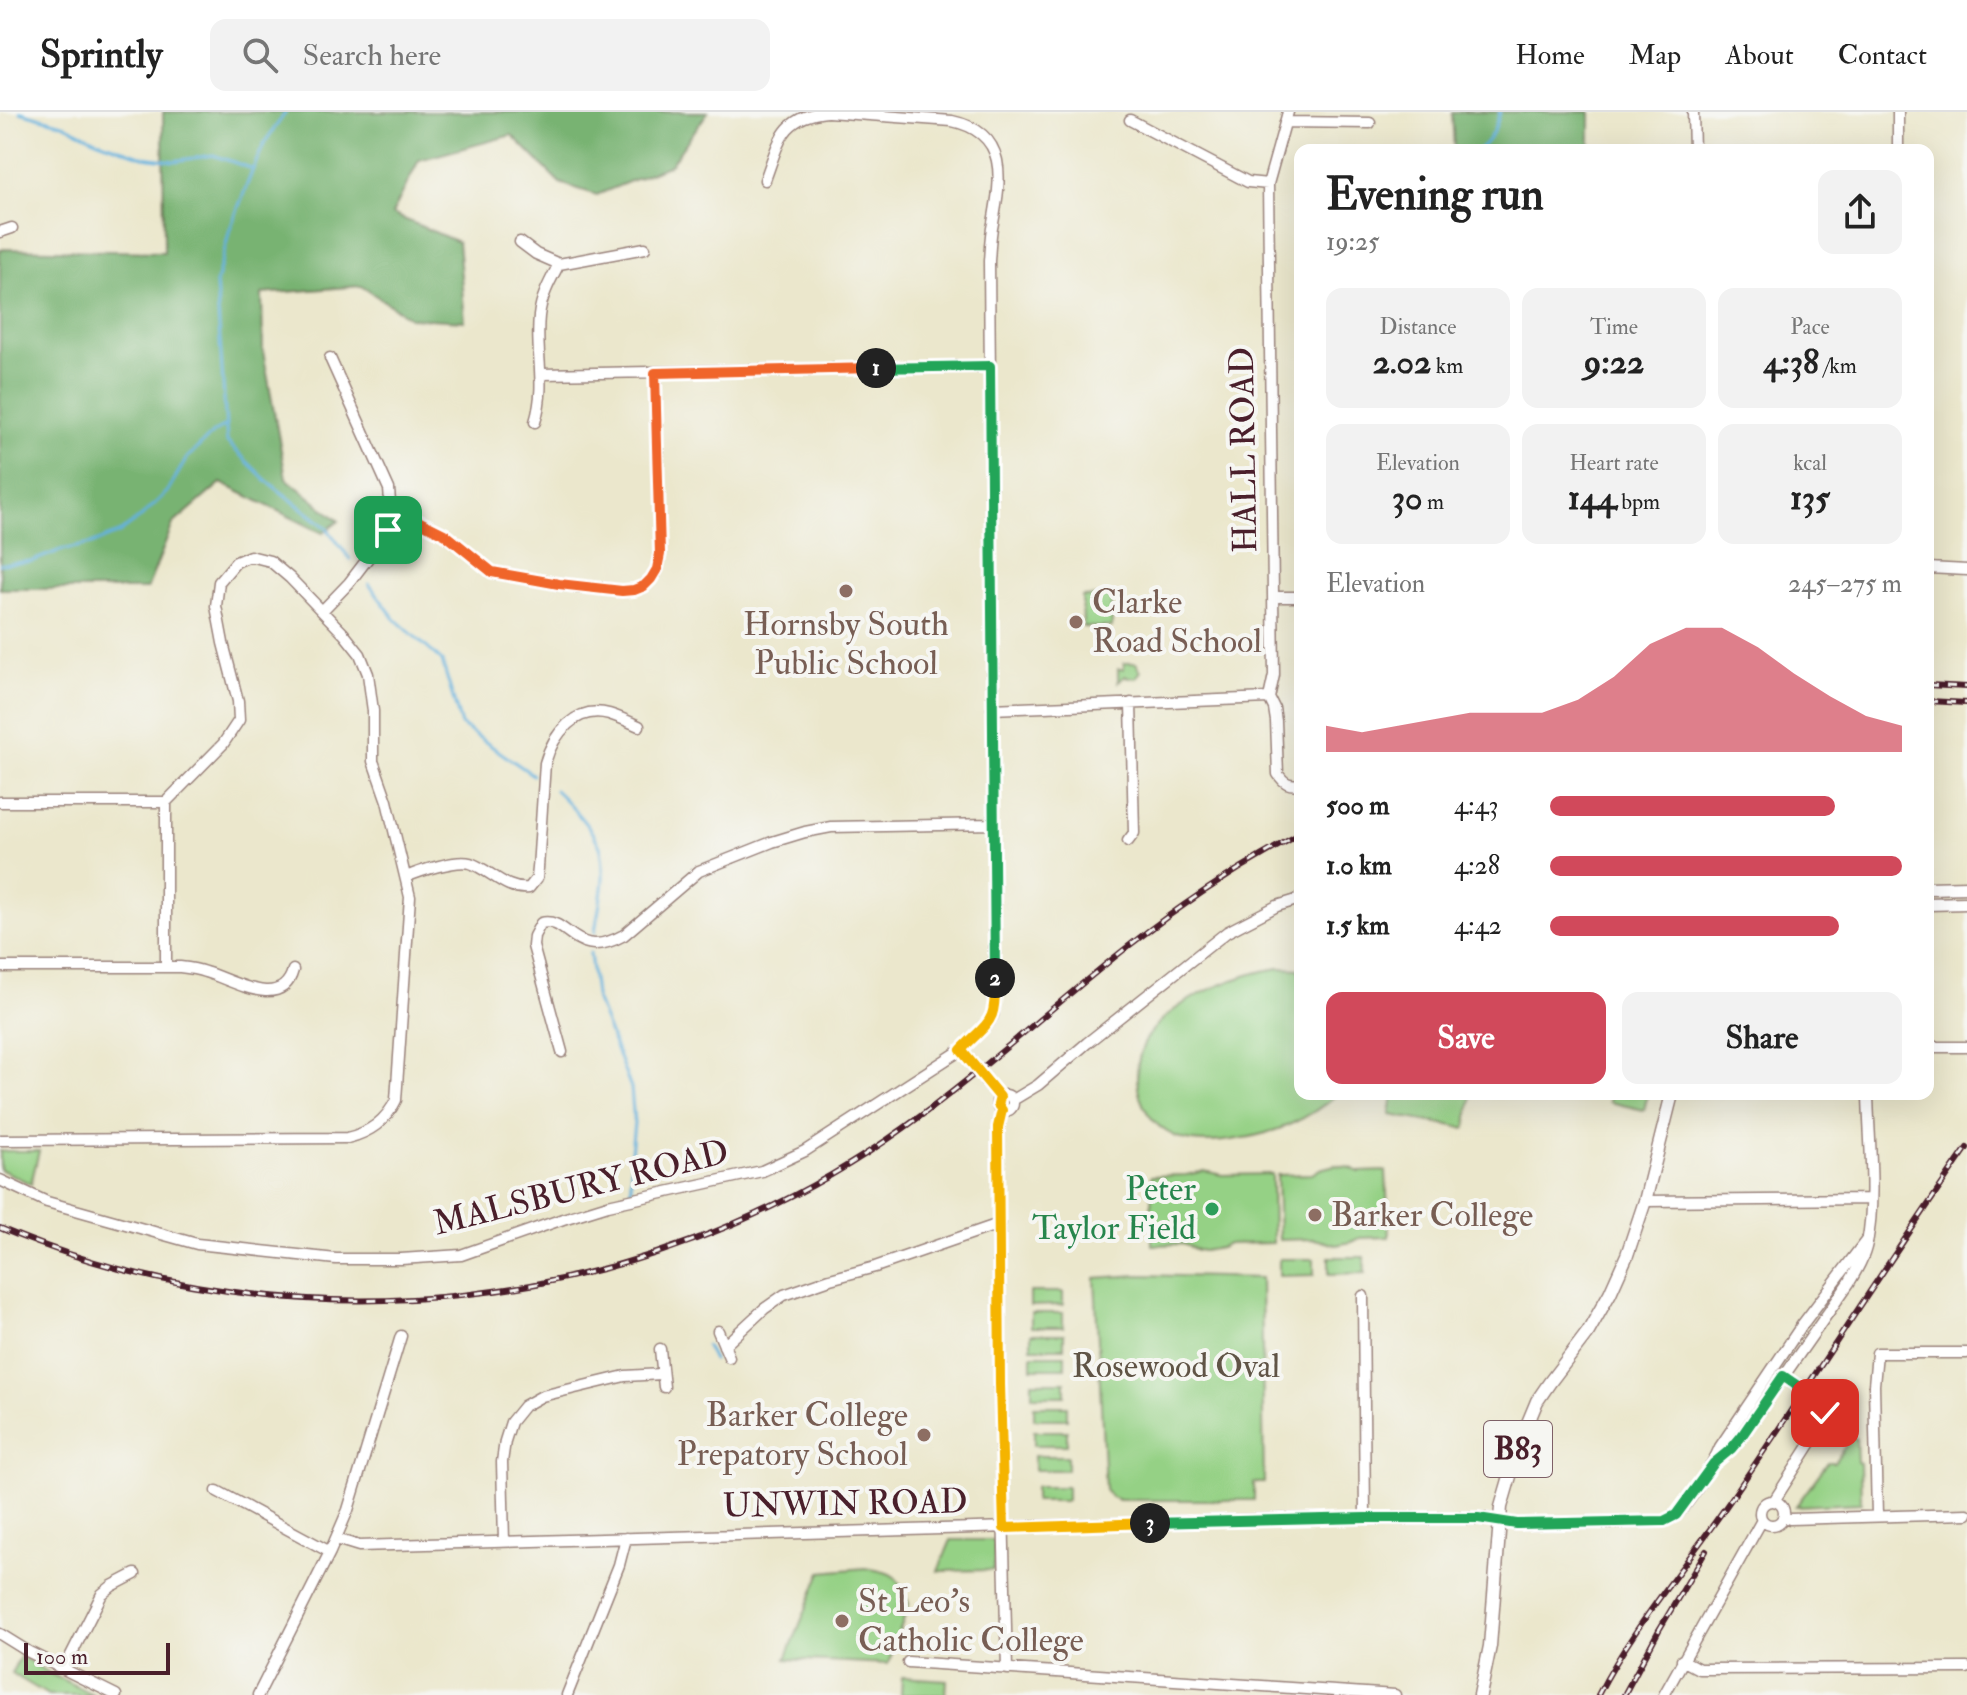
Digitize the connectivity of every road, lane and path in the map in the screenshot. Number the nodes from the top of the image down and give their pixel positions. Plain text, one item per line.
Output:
1 (827, 112) edge
2 (1693, 112) edge
3 (1898, 112) edge
4 (1287, 117) edge
5 (1130, 120) dead end
6 (1370, 123) dead end
7 (1694, 144) edge
8 (1898, 144) edge
9 (765, 180) dead end
10 (1268, 184) junction
11 (12, 228) dead end
12 (0, 232) edge
13 (520, 242) dead end
14 (645, 248) dead end
15 (559, 264) junction
16 (330, 358) dead end
17 (990, 366) junction
18 (655, 373) junction
19 (542, 374) junction
20 (535, 422) dead end
21 (391, 515) junction
22 (1934, 568) edge
23 (1967, 570) edge
24 (1273, 597) junction
25 (1294, 597) edge
26 (322, 611) junction
27 (1269, 698) junction
28 (1131, 703) junction
29 (992, 709) junction
30 (639, 726) dead end
31 (1294, 784) edge
32 (0, 802) edge
33 (166, 802) junction
34 (993, 824) junction
35 (1128, 841) dead end
36 (406, 877) junction
37 (1967, 887) edge
38 (1934, 888) edge
39 (1294, 901) edge
40 (1967, 903) edge
41 (1934, 904) edge
42 (0, 967) edge
43 (166, 967) junction
44 (293, 970) dead end
45 (1934, 1047) edge
46 (1967, 1047) edge
47 (961, 1050) junction
48 (562, 1052) dead end
49 (996, 1092) junction
50 (1013, 1100) junction
51 (1670, 1100) edge
52 (1868, 1100) edge
53 (1002, 1110) junction
54 (0, 1140) edge
55 (0, 1180) edge
56 (1871, 1199) junction
57 (1645, 1201) junction
58 (999, 1224) junction
59 (1868, 1233) junction
60 (1363, 1296) dead end
61 (718, 1331) dead end
62 (401, 1336) dead end
63 (724, 1346) junction
64 (660, 1349) dead end
65 (1967, 1353) edge
66 (729, 1357) dead end
67 (662, 1374) junction
68 (1783, 1376) junction
69 (664, 1387) dead end
70 (1714, 1463) junction
71 (217, 1491) dead end
72 (1774, 1501) junction
73 (1967, 1514) edge
74 (1877, 1516) junction
75 (1784, 1517) junction
76 (1365, 1518) junction
77 (1762, 1520) junction
78 (1500, 1521) junction
79 (1004, 1528) junction
80 (626, 1538) junction
81 (336, 1539) junction
82 (504, 1541) junction
83 (330, 1552) junction
84 (135, 1574) dead end
85 (0, 1634) edge
86 (1682, 1660) junction
87 (908, 1662) dead end
88 (1967, 1668) edge
89 (64, 1669) junction
90 (1007, 1669) junction
91 (1245, 1690) edge
92 (116, 1695) edge
93 (258, 1695) edge
94 (567, 1695) edge
95 (1395, 1695) edge
96 (1480, 1695) edge
97 (1664, 1695) edge

1 - 9 street
1 - 17 street, MALSBURY ROAD
2 - 7 street
3 - 8 street
4 - 6 street
4 - 10 street, HALL ROAD
5 - 10 street
10 - 24 street, HALL ROAD
11 - 12 street
13 - 15 street
14 - 15 street
15 - 19 street
16 - 21 street
17 - 18 street
17 - 29 street, MALSBURY ROAD
18 - 19 street
18 - 21 street
19 - 20 street
21 - 26 street
22 - 23 street
24 - 25 street
24 - 27 street, HALL ROAD
26 - 33 street
26 - 36 street
27 - 28 street
27 - 31 street, HALL ROAD
28 - 29 street
28 - 35 street
29 - 34 street, MALSBURY ROAD
30 - 36 street
32 - 33 street
33 - 43 street
34 - 47 street, MALSBURY ROAD
34 - 48 street
36 - 54 street
37 - 38 main road
39 - 50 street
40 - 41 main road
42 - 43 street
43 - 44 street
45 - 46 street
47 - 49 street, bridge
47 - 55 street, MALSBURY ROAD
49 - 50 street
49 - 53 street
50 - 53 street
51 - 57 main road, B83
52 - 56 street
53 - 58 street
56 - 57 street
56 - 59 street
57 - 78 main road, B83
58 - 63 street
58 - 79 street
59 - 68 street
59 - 70 street
60 - 76 street
61 - 63 street
62 - 81 street
63 - 66 street
64 - 67 street
65 - 74 street
67 - 69 street
67 - 82 street
68 - 70 street
68 - 72 street, bridge
70 - 78 street, UNWIN ROAD
71 - 83 street
72 - 75 street
72 - 77 street
73 - 74 street
74 - 75 street
75 - 77 street
76 - 78 street, UNWIN ROAD
76 - 79 street, UNWIN ROAD
77 - 86 street
78 - 96 main road, B83
79 - 80 street, UNWIN ROAD
79 - 90 street
80 - 82 street, UNWIN ROAD
80 - 94 street
81 - 82 street, UNWIN ROAD
81 - 83 street
83 - 93 street
84 - 89 street
85 - 89 street
86 - 88 street
86 - 97 street
87 - 90 street
89 - 92 street
90 - 91 street
91 - 95 street

